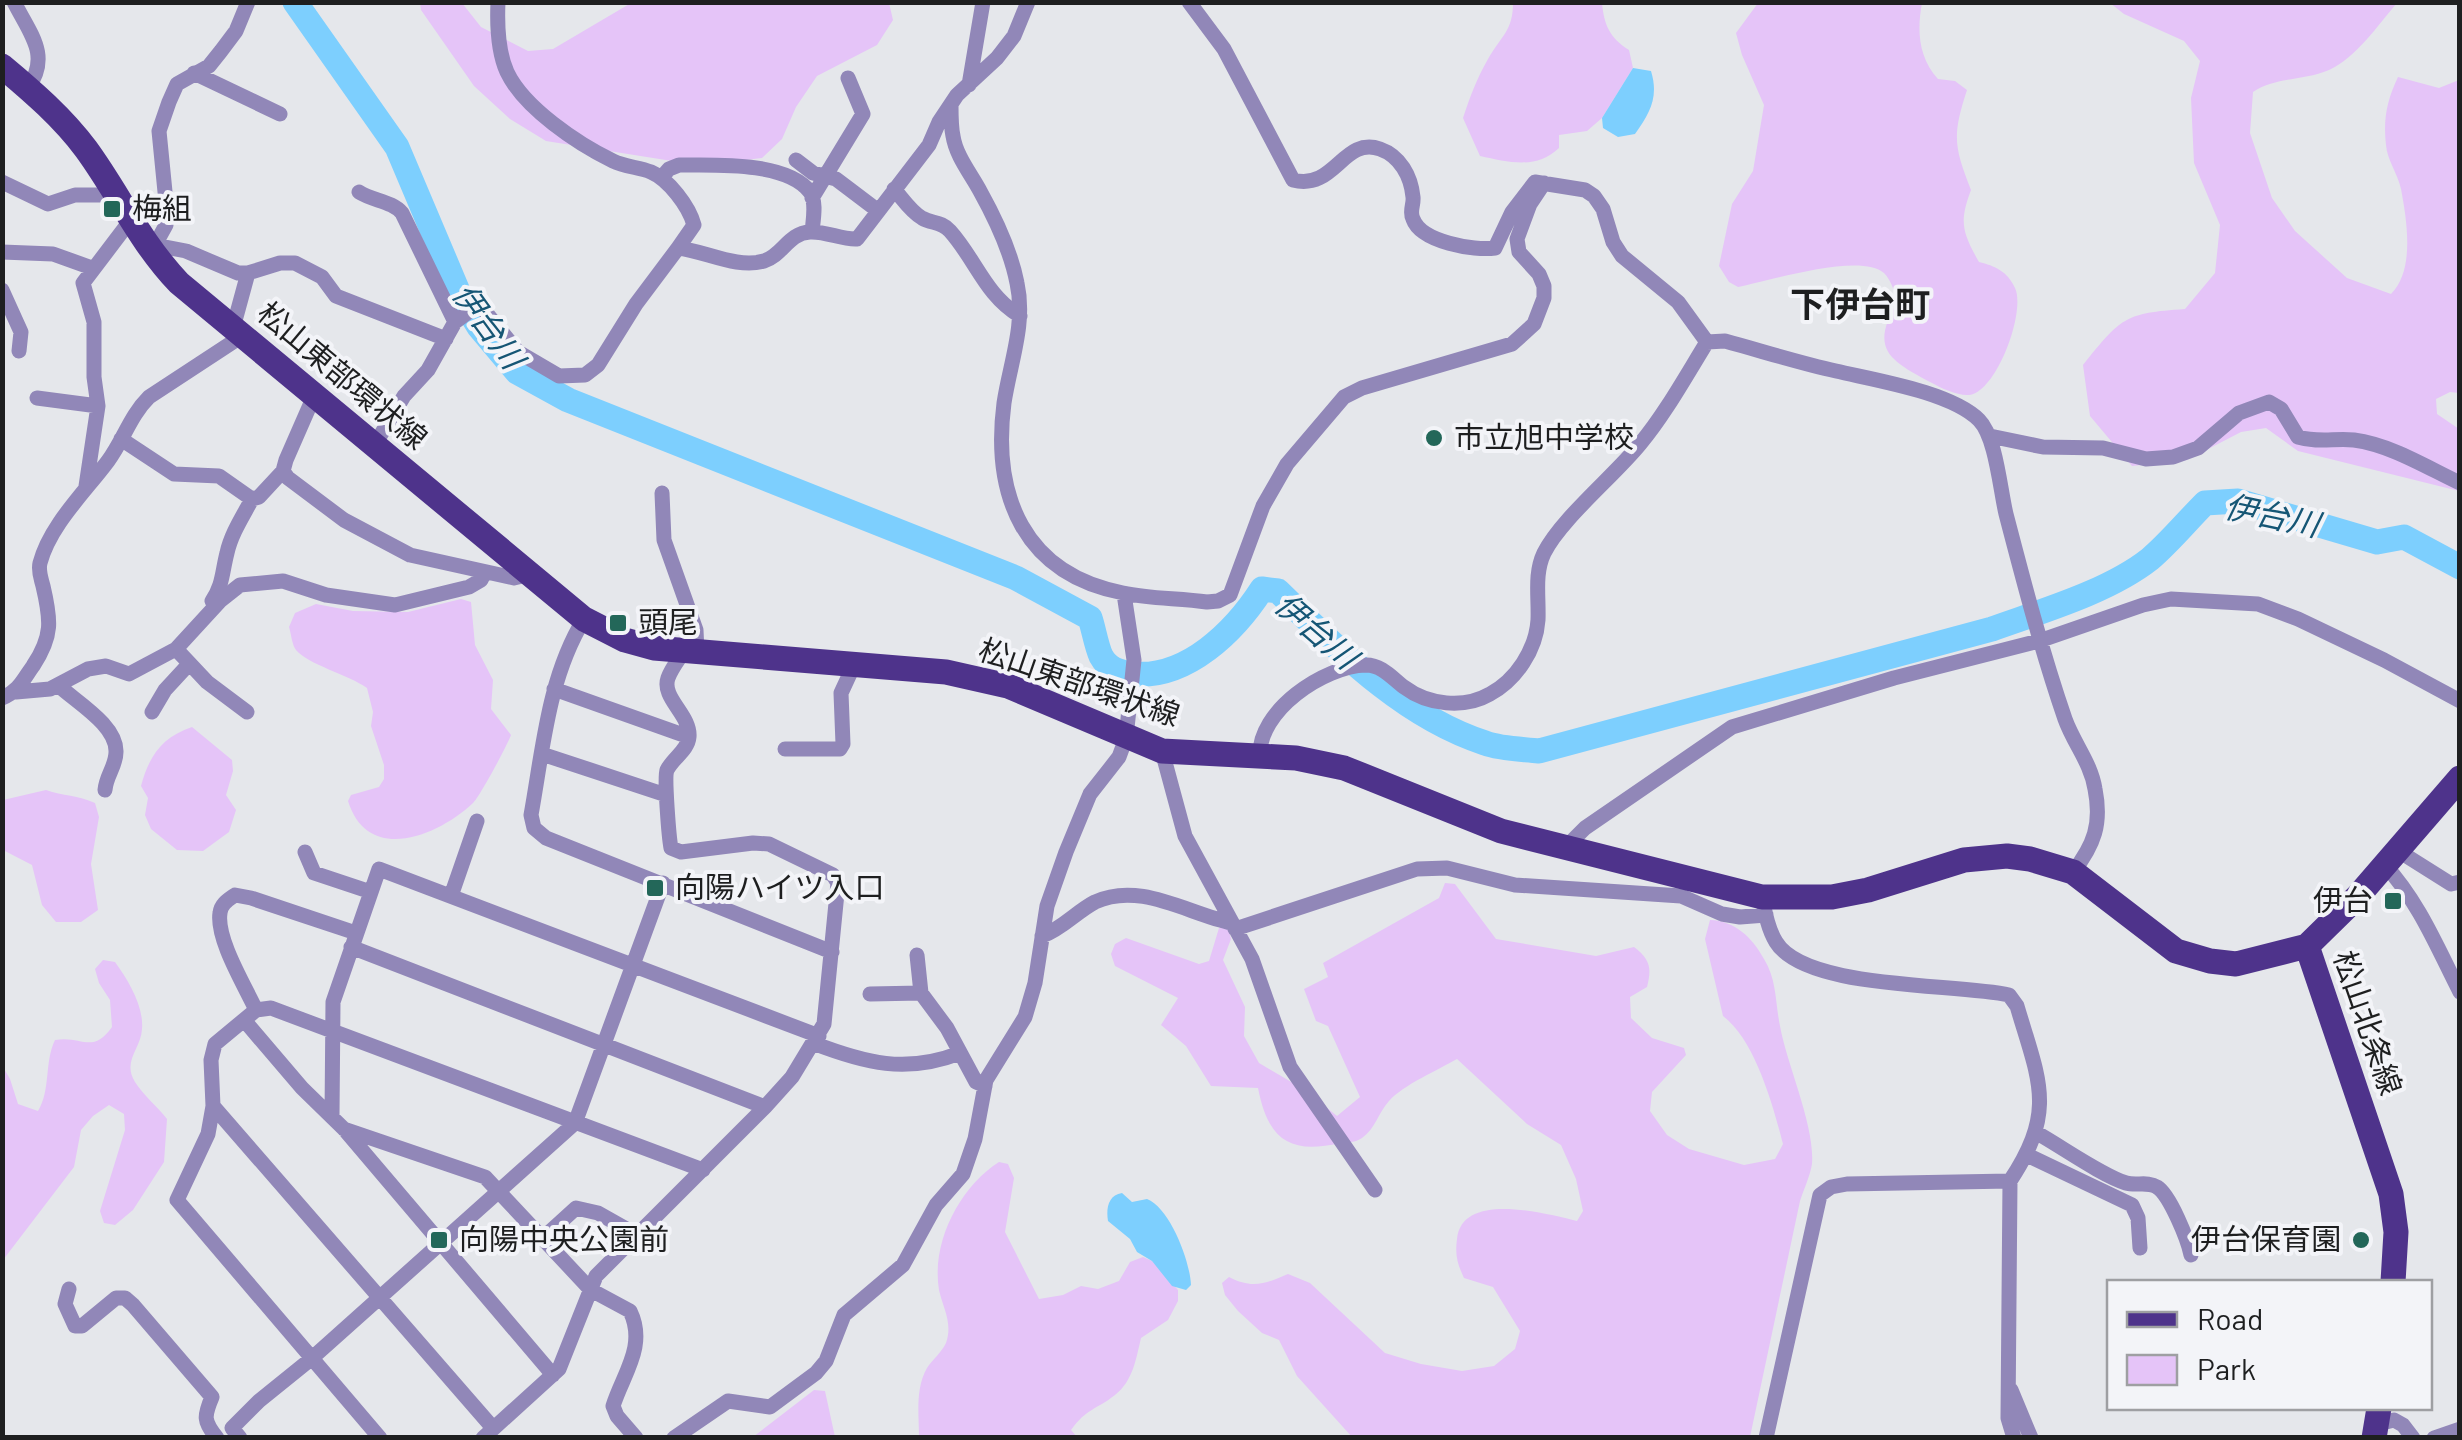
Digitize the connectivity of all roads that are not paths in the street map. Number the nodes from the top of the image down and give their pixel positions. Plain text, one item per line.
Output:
1 (14, 2) edge
2 (248, 2) edge
3 (498, 2) edge
4 (982, 2) edge
5 (1028, 2) edge
6 (1189, 2) edge
7 (2, 66) edge
8 (194, 73) junction
9 (848, 78) dead end
10 (969, 85) junction
11 (28, 88) junction
12 (951, 106) junction
13 (280, 114) dead end
14 (796, 160) dead end
15 (826, 176) junction
16 (662, 177) junction
17 (2, 182) edge
18 (1544, 184) junction
19 (894, 189) junction
20 (359, 192) dead end
21 (116, 195) junction
22 (812, 198) junction
23 (877, 210) junction
24 (130, 222) junction
25 (812, 232) junction
26 (153, 247) junction
27 (678, 248) junction
28 (2, 252) edge
29 (92, 268) junction
30 (248, 273) junction
31 (2, 290) edge
32 (1020, 316) junction
33 (457, 320) junction
34 (238, 332) junction
35 (446, 339) junction
36 (1707, 342) junction
37 (19, 352) dead end
38 (314, 396) junction
39 (37, 398) dead end
40 (98, 406) junction
41 (1990, 436) junction
42 (121, 439) junction
43 (374, 446) junction
44 (283, 471) junction
45 (2460, 482) edge
46 (86, 486) junction
47 (662, 493) dead end
48 (252, 499) junction
49 (485, 572) junction
50 (531, 574) junction
51 (1124, 594) junction
52 (207, 614) junction
53 (584, 619) junction
54 (2039, 642) junction
55 (176, 649) junction
56 (690, 651) junction
57 (190, 664) junction
58 (854, 665) junction
59 (58, 686) junction
60 (554, 689) junction
61 (9, 695) edge
62 (2460, 702) edge
63 (152, 712) dead end
64 (247, 712) dead end
65 (689, 737) junction
66 (1126, 738) junction
67 (785, 749) dead end
68 (1162, 751) junction
69 (542, 754) junction
70 (1260, 757) junction
71 (2460, 778) edge
72 (105, 790) dead end
73 (666, 795) junction
74 (477, 820) dead end
75 (1566, 848) junction
76 (306, 852) dead end
77 (2391, 857) junction
78 (2072, 872) junction
79 (2460, 882) edge
80 (664, 883) junction
81 (370, 892) junction
82 (451, 896) junction
83 (1764, 906) junction
84 (1233, 926) junction
85 (1042, 936) junction
86 (353, 940) junction
87 (2306, 946) junction
88 (832, 952) junction
89 (917, 954) dead end
90 (632, 964) junction
91 (2460, 992) edge
92 (921, 993) junction
93 (870, 994) dead end
94 (250, 1015) junction
95 (331, 1032) junction
96 (816, 1039) junction
97 (603, 1045) junction
98 (960, 1052) junction
99 (985, 1086) junction
100 (214, 1106) junction
101 (766, 1107) junction
102 (332, 1116) junction
103 (575, 1123) junction
104 (344, 1129) junction
105 (2037, 1133) junction
106 (2027, 1155) junction
107 (703, 1170) junction
108 (2010, 1181) junction
109 (498, 1190) junction
110 (1376, 1190) dead end
111 (638, 1235) junction
112 (542, 1238) junction
113 (439, 1244) junction
114 (2140, 1248) dead end
115 (2191, 1255) dead end
116 (2393, 1280) edge
117 (69, 1289) dead end
118 (591, 1290) junction
119 (378, 1297) junction
120 (311, 1359) junction
121 (553, 1375) junction
122 (2010, 1387) junction
123 (2378, 1417) edge
124 (2460, 1429) edge
125 (488, 1433) edge
126 (217, 1438) edge
127 (240, 1438) edge
128 (380, 1438) edge
129 (636, 1438) edge
130 (674, 1438) edge
131 (1766, 1438) edge
132 (2014, 1438) edge
133 (2030, 1438) edge
134 (2413, 1438) edge
135 (2434, 1438) edge

1 - 11 street
2 - 8 street
3 - 16 street
4 - 10 street
5 - 10 street
6 - 18 street
7 - 11 main road, 松山東部環状線
8 - 13 street
8 - 26 street
9 - 15 street
10 - 12 street
11 - 21 main road, 松山東部環状線
12 - 19 street
12 - 32 street
14 - 15 street
15 - 22 street
15 - 23 street
16 - 22 street
16 - 27 street
17 - 21 street
18 - 36 street
18 - 51 street
19 - 23 street
19 - 32 street
20 - 33 street
21 - 24 main road, 松山東部環状線
22 - 25 street
23 - 25 street
24 - 26 main road, 松山東部環状線
24 - 29 street
25 - 27 street
26 - 30 street
26 - 34 main road, 松山東部環状線
27 - 33 street
28 - 29 street
29 - 40 street
30 - 34 street
30 - 35 street
31 - 37 street
32 - 51 street
33 - 35 street
34 - 38 main road, 松山東部環状線
34 - 42 street
35 - 43 street
36 - 41 street
36 - 70 street
38 - 43 main road, 松山東部環状線
38 - 44 street
39 - 40 street
40 - 46 street
41 - 45 street
41 - 54 street
42 - 46 street
42 - 48 street
43 - 50 main road, 松山東部環状線
44 - 48 street
44 - 49 street
46 - 61 street
47 - 56 street
48 - 52 street
49 - 50 street
49 - 52 street
50 - 53 main road, 松山東部環状線
51 - 66 street
52 - 55 street
53 - 56 main road, 松山東部環状線
53 - 60 street
54 - 62 street
54 - 75 street
54 - 78 street
55 - 57 street
55 - 59 street
56 - 58 main road, 松山東部環状線
56 - 65 street
57 - 63 street
57 - 64 street
58 - 66 main road, 松山東部環状線
58 - 67 street
59 - 61 street
59 - 72 street
60 - 65 street
60 - 69 street
65 - 73 street
66 - 68 main road, 松山東部環状線
66 - 85 street
68 - 70 main road, 松山東部環状線
68 - 84 street
69 - 73 street
69 - 80 street
70 - 75 main road, 松山東部環状線
71 - 77 main road, 松山北条線
73 - 88 street
74 - 82 street
75 - 83 main road, 松山東部環状線
76 - 81 street
77 - 79 street
77 - 87 main road, 松山北条線
77 - 91 street
78 - 83 main road, 松山東部環状線
78 - 87 main road, 松山東部環状線
80 - 88 street
80 - 90 street
81 - 82 street
81 - 86 street
82 - 90 street
83 - 84 street
83 - 105 street
84 - 85 street
84 - 110 street
85 - 99 street
86 - 94 street
86 - 95 street
86 - 97 street
87 - 116 main road, 松山北条線
88 - 96 street
89 - 92 street
90 - 96 street
90 - 97 street
92 - 93 street
92 - 98 street
94 - 95 street
94 - 100 street
94 - 102 street
95 - 102 street
95 - 103 street
96 - 98 street
96 - 101 street
97 - 101 street
97 - 103 street
98 - 99 street
99 - 130 street
100 - 119 street
100 - 120 street
101 - 107 street
102 - 104 street
103 - 107 street
103 - 109 street
104 - 109 street
104 - 113 street
105 - 106 street
105 - 115 street
106 - 108 street
106 - 114 street
107 - 111 street
108 - 122 street
108 - 131 street
109 - 112 street
109 - 113 street
111 - 112 street
111 - 118 street
112 - 118 street
113 - 119 street
113 - 121 street
117 - 126 street
118 - 121 street
118 - 129 street
119 - 120 street
119 - 125 street
120 - 127 street
120 - 128 street
121 - 125 street
122 - 132 street
122 - 133 street
123 - 134 street
124 - 135 street

